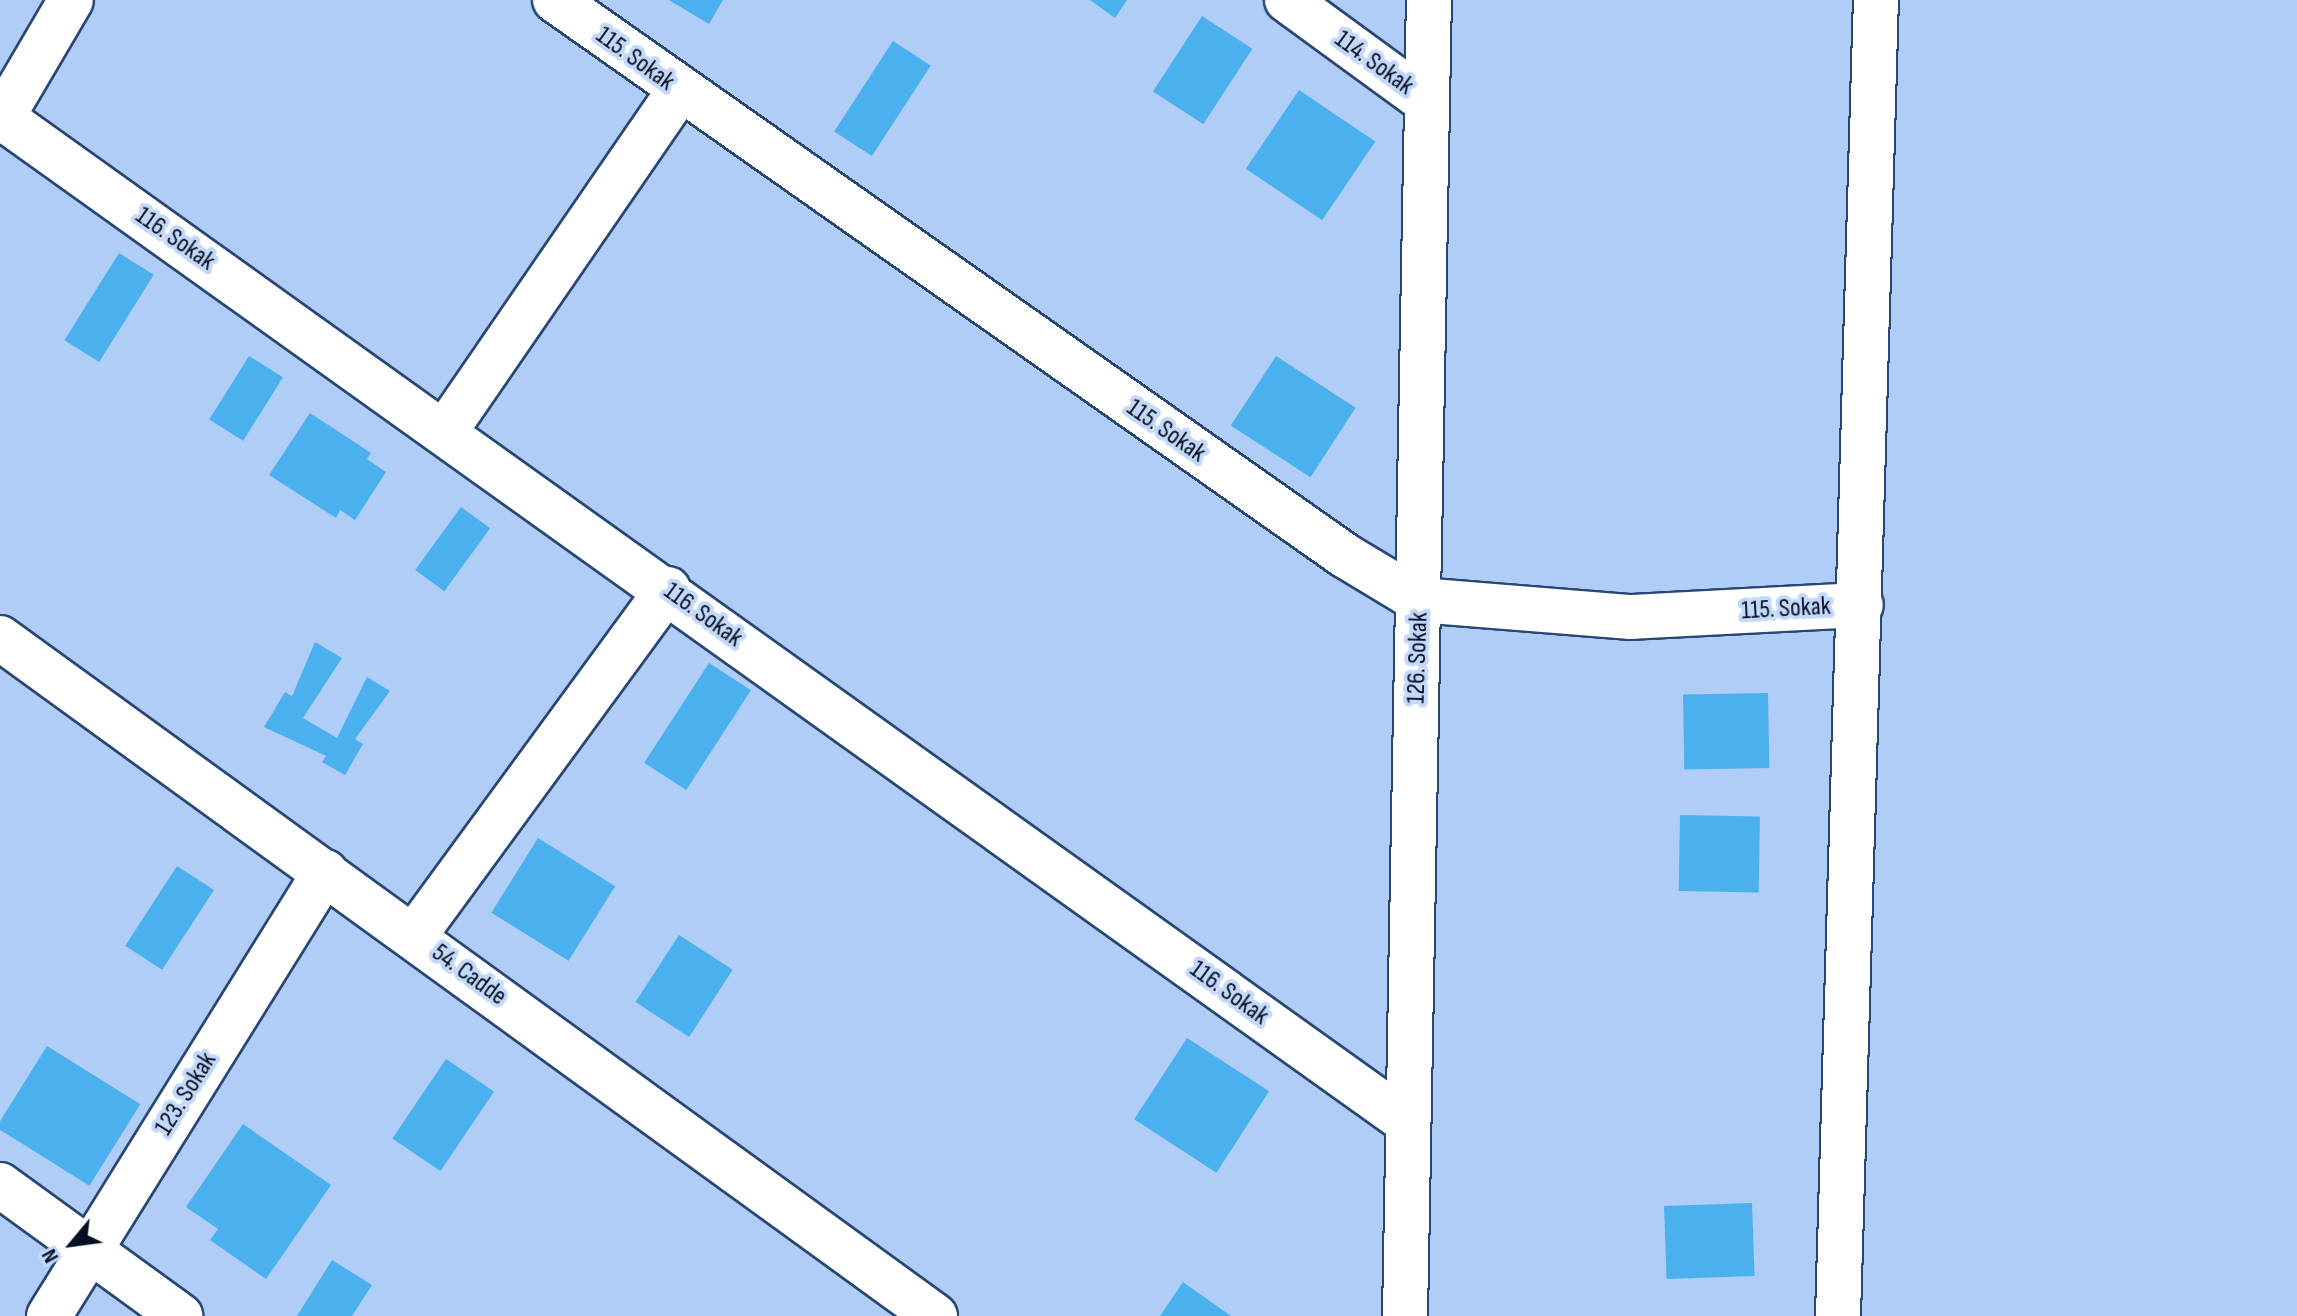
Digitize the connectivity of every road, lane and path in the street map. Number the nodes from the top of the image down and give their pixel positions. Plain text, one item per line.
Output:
1 (71, 0) edge
2 (555, 0) edge
3 (1287, 0) edge
4 (1429, 0) edge
5 (1876, 0) edge
6 (679, 91) junction
7 (1423, 99) junction
8 (1, 118) edge
9 (446, 430) junction
10 (668, 589) junction
11 (1419, 600) junction
12 (1861, 605) junction
13 (0, 638) edge
14 (325, 872) junction
15 (414, 936) junction
16 (1403, 1119) junction
17 (0, 1185) edge
18 (91, 1246) junction
19 (49, 1316) edge
20 (180, 1316) edge
21 (935, 1316) edge
22 (1405, 1316) edge
23 (1838, 1316) edge

1 - 8 street
2 - 6 street, 115. Sokak
3 - 7 street, 114. Sokak
4 - 7 street, 126. Sokak
5 - 12 street
6 - 9 street
6 - 11 street, 115. Sokak
7 - 11 street, 126. Sokak
8 - 9 street, 116. Sokak
9 - 10 street, 116. Sokak
10 - 15 street
10 - 16 street, 116. Sokak
11 - 12 street, 115. Sokak
11 - 16 street, 126. Sokak
12 - 23 street
13 - 14 street, 54. Cadde
14 - 15 street, 54. Cadde
14 - 18 street, 123. Sokak
15 - 21 street, 54. Cadde
16 - 22 street, 126. Sokak
17 - 18 street
18 - 19 street, 123. Sokak
18 - 20 street

